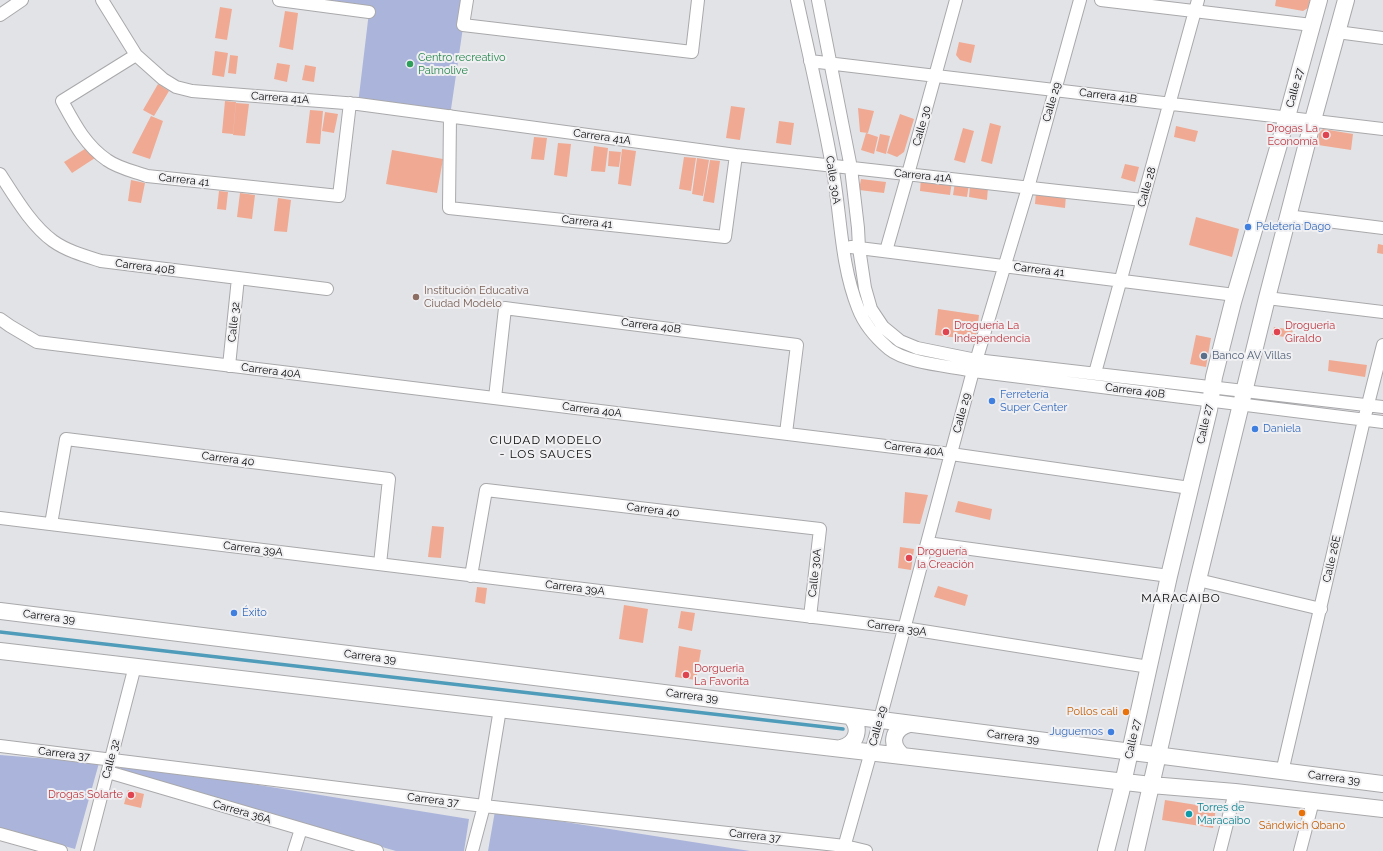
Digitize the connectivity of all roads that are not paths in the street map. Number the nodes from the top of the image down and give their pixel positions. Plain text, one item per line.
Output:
1 (22, 0) edge
2 (102, 0) edge
3 (279, 0) edge
4 (467, 0) edge
5 (698, 0) edge
6 (797, 0) edge
7 (818, 0) edge
8 (956, 0) edge
9 (1080, 0) edge
10 (1101, 0) edge
11 (1319, 0) edge
12 (1346, 0) edge
13 (1196, 6) edge
14 (369, 12) dead end
15 (0, 15) edge
16 (1312, 25) junction
17 (1338, 32) junction
18 (1383, 38) edge
19 (136, 54) junction
20 (810, 61) junction
21 (831, 63) junction
22 (936, 76) junction
23 (1055, 90) junction
24 (350, 103) junction
25 (1170, 103) junction
26 (450, 116) junction
27 (1287, 117) junction
28 (1313, 120) junction
29 (1383, 129) edge
30 (736, 155) junction
31 (832, 167) junction
32 (851, 168) junction
33 (0, 174) edge
34 (908, 174) junction
35 (1028, 188) junction
36 (1143, 200) junction
37 (1287, 216) junction
38 (1383, 228) edge
39 (843, 246) junction
40 (859, 248) junction
41 (886, 251) junction
42 (1005, 266) junction
43 (238, 278) junction
44 (1120, 281) junction
45 (327, 289) dead end
46 (1235, 295) junction
47 (1267, 298) junction
48 (1383, 312) edge
49 (0, 319) edge
50 (900, 341) joint
51 (1383, 345) edge
52 (890, 350) joint
53 (975, 365) junction
54 (229, 366) junction
55 (1095, 374) junction
56 (1211, 394) junction
57 (495, 398) junction
58 (1243, 398) junction
59 (1368, 405) junction
60 (1383, 407) edge
61 (1364, 420) junction
62 (1383, 422) edge
63 (786, 433) junction
64 (951, 454) junction
65 (1190, 488) junction
66 (0, 518) edge
67 (51, 524) junction
68 (820, 528) joint
69 (927, 542) junction
70 (380, 564) junction
71 (471, 576) junction
72 (1169, 576) junction
73 (1198, 580) junction
74 (1321, 608) junction
75 (0, 611) edge
76 (810, 617) junction
77 (904, 628) junction
78 (0, 651) edge
79 (135, 666) junction
80 (1149, 667) junction
81 (500, 709) junction
82 (850, 716) junction
83 (879, 720) junction
84 (909, 724) junction
85 (0, 746) edge
86 (841, 748) junction
87 (871, 752) junction
88 (1130, 752) junction
89 (1158, 755) junction
90 (903, 756) junction
91 (111, 760) junction
92 (108, 772) junction
93 (1282, 772) junction
94 (1124, 781) junction
95 (1383, 784) edge
96 (1151, 785) junction
97 (1235, 792) junction
98 (1313, 801) junction
99 (484, 806) junction
100 (1383, 809) edge
101 (301, 829) junction
102 (0, 834) edge
103 (844, 848) edge
104 (61, 851) edge
105 (87, 851) edge
106 (294, 851) edge
107 (377, 851) edge
108 (472, 851) edge
109 (866, 851) edge
110 (1106, 851) edge
111 (1136, 851) edge
112 (1220, 851) edge
113 (1300, 851) edge

1 - 15 street
2 - 19 street, Carrera 41A
3 - 14 street
4 - 5 street
6 - 20 street, Calle 30A
7 - 21 street, Calle 30A
8 - 22 street, Calle 30
9 - 23 street, Calle 29
10 - 13 street
11 - 16 main road, Calle 27
12 - 17 main road
13 - 16 street
13 - 25 street, Calle 28
16 - 27 main road, Calle 27
17 - 18 street
17 - 28 main road
19 - 24 street, Carrera 41A
19 - 24 street, Carrera 41
20 - 21 street, Carrera 41B
20 - 31 street, Calle 30A
21 - 22 street, Carrera 41B
21 - 32 street, Calle 30A
22 - 23 street, Carrera 41B
22 - 34 street, Calle 30
23 - 25 street, Carrera 41B
23 - 35 street, Calle 29
24 - 26 street, Carrera 41A
25 - 27 street, Carrera 41B
25 - 36 street, Calle 28
26 - 30 street, Carrera 41A
26 - 30 street, Carrera 41
27 - 28 street, Carrera 41B
27 - 46 main road, Calle 27
28 - 29 street, Carrera 41B
28 - 37 main road
30 - 31 street, Carrera 41A
31 - 32 street, Carrera 41A
31 - 39 street, Calle 30A
32 - 34 street, Carrera 41A
32 - 40 street, Calle 30A
33 - 43 street, Carrera 40B
34 - 35 street, Carrera 41A
34 - 41 street, Calle 30
35 - 36 street, Carrera 41A
35 - 42 street, Calle 29
36 - 44 street, Calle 28
37 - 38 street
37 - 47 main road
39 - 40 street, Carrera 41
39 - 52 street, Calle 30A
40 - 41 street, Carrera 41
40 - 50 street, Calle 30A
41 - 42 street, Carrera 41
42 - 44 street, Carrera 41
42 - 53 street, Calle 29
43 - 45 street, Carrera 40B
43 - 54 street, Calle 32
44 - 46 street, Carrera 41
44 - 55 street, Calle 28
46 - 56 main road, Calle 27
47 - 48 street
47 - 58 main road
49 - 54 street, Carrera 40A
50 - 53 street, Carrera 40B
51 - 59 street, Calle 26E
52 - 53 street, Carrera 40B
53 - 55 street, Carrera 40B
53 - 56 street, Carrera 40B
53 - 64 street, Calle 29
54 - 57 street, Carrera 40A
55 - 56 street, Carrera 40B
56 - 58 street, Carrera 40B
56 - 65 main road, Calle 27
57 - 63 street, Carrera 40A
57 - 63 street, Carrera 40B
58 - 59 street, Carrera 40B
58 - 61 street, Carrera 40B
58 - 73 main road
59 - 60 street, Carrera 40B
59 - 61 street, Calle 26E
61 - 62 street, Carrera 40B
61 - 74 street, Calle 26E
63 - 64 street, Carrera 40A
64 - 65 street, Carrera 40A
64 - 69 street, Calle 29
65 - 72 main road, Calle 27
66 - 67 street, Carrera 39A
67 - 70 street, Carrera 39A
67 - 70 street, Carrera 40
68 - 71 street, Carrera 40
68 - 76 street, Calle 30A
69 - 72 street
69 - 77 street, Calle 29
70 - 71 street, Carrera 39A
71 - 76 street, Carrera 39A
72 - 80 main road, Calle 27
73 - 74 street
73 - 89 main road
74 - 93 street, Calle 26E
75 - 82 main road, Carrera 39
76 - 77 street, Carrera 39A
77 - 80 street, Carrera 39A
77 - 83 street, Calle 29
78 - 79 main road
79 - 81 main road
79 - 91 street, Calle 32
80 - 88 main road, Calle 27
81 - 86 main road
81 - 99 street
82 - 83 main road, Carrera 39
82 - 86 main road
83 - 84 main road, Carrera 39
83 - 87 street, Calle 29
84 - 88 main road, Carrera 39
84 - 90 main road
85 - 91 street, Carrera 37
86 - 87 main road
87 - 90 main road
87 - 103 street, Calle 29
88 - 89 main road, Carrera 39
88 - 94 main road, Calle 27
89 - 93 main road, Carrera 39
89 - 96 main road
90 - 94 main road
91 - 92 street, Calle 32
91 - 99 street, Carrera 37
92 - 101 street, Carrera 36A
92 - 105 street, Calle 32
93 - 95 main road, Carrera 39
94 - 96 main road
94 - 110 main road, Calle 27
96 - 97 main road
96 - 111 main road
97 - 98 main road
97 - 112 street
98 - 100 main road
98 - 113 street
99 - 103 street, Carrera 37
99 - 108 street
101 - 106 street
101 - 107 street, Carrera 36A
102 - 104 street
103 - 109 street, Carrera 37

